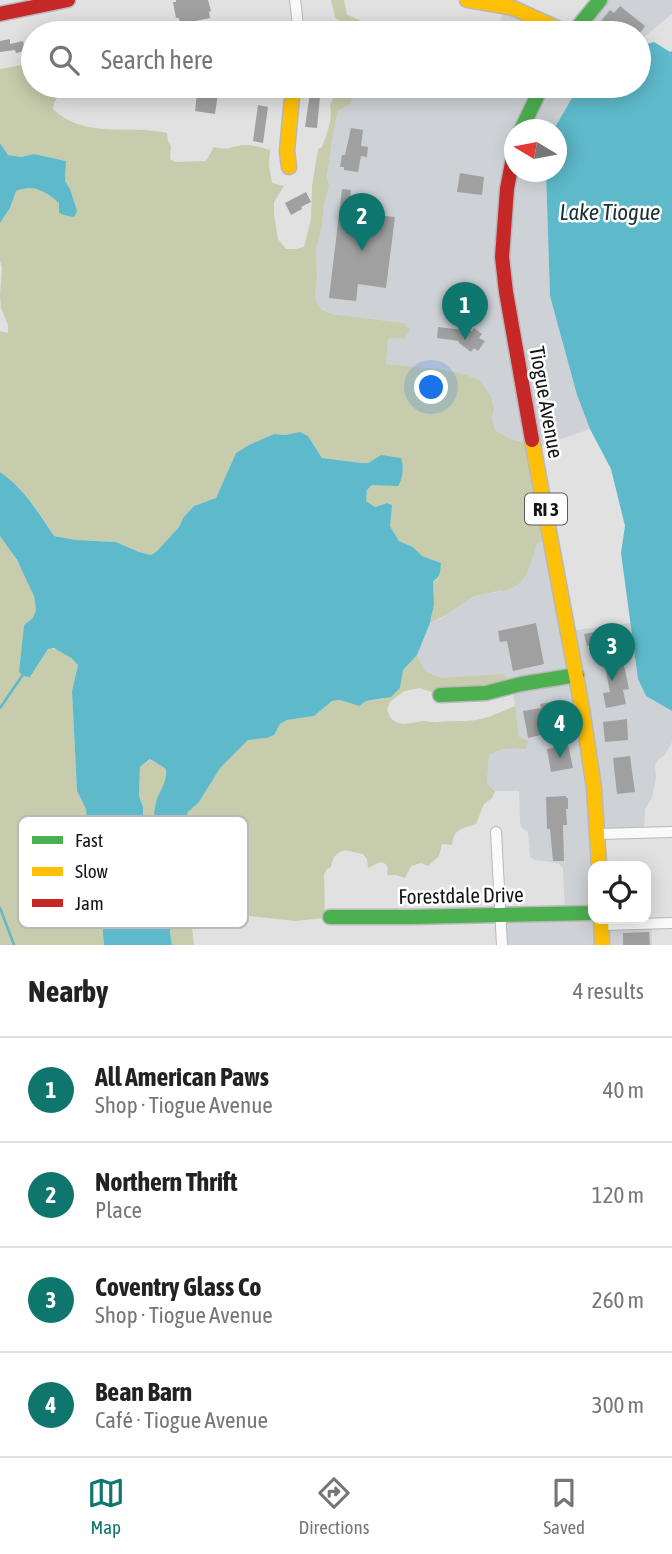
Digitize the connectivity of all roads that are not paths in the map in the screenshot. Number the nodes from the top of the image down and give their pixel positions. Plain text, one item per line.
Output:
1 (68, 0) edge
2 (295, 0) edge
3 (467, 0) edge
4 (600, 0) edge
5 (0, 14) edge
6 (298, 21) edge
7 (543, 21) edge
8 (582, 21) edge
9 (292, 98) edge
10 (536, 98) edge
11 (526, 119) edge
12 (289, 167) dead end
13 (508, 182) edge
14 (577, 675) junction
15 (440, 695) dead end
16 (496, 832) dead end
17 (672, 832) edge
18 (598, 834) junction
19 (599, 861) edge
20 (501, 915) junction
21 (330, 917) dead end
22 (588, 919) edge
23 (651, 922) edge
24 (672, 923) edge
25 (600, 924) edge
26 (502, 945) edge
27 (602, 945) edge

1 - 5 main road
2 - 6 street
3 - 7 main road
4 - 8 main road
9 - 12 main road
10 - 11 main road
13 - 14 main road, Tiogue Avenue / RI 3
14 - 15 main road
14 - 18 main road, Tiogue Avenue / RI 3
16 - 20 street
17 - 18 street
18 - 19 main road, Tiogue Avenue / RI 3
20 - 21 main road, Forestdale Drive
20 - 22 main road, Forestdale Drive
20 - 26 street
23 - 24 street
25 - 27 main road

